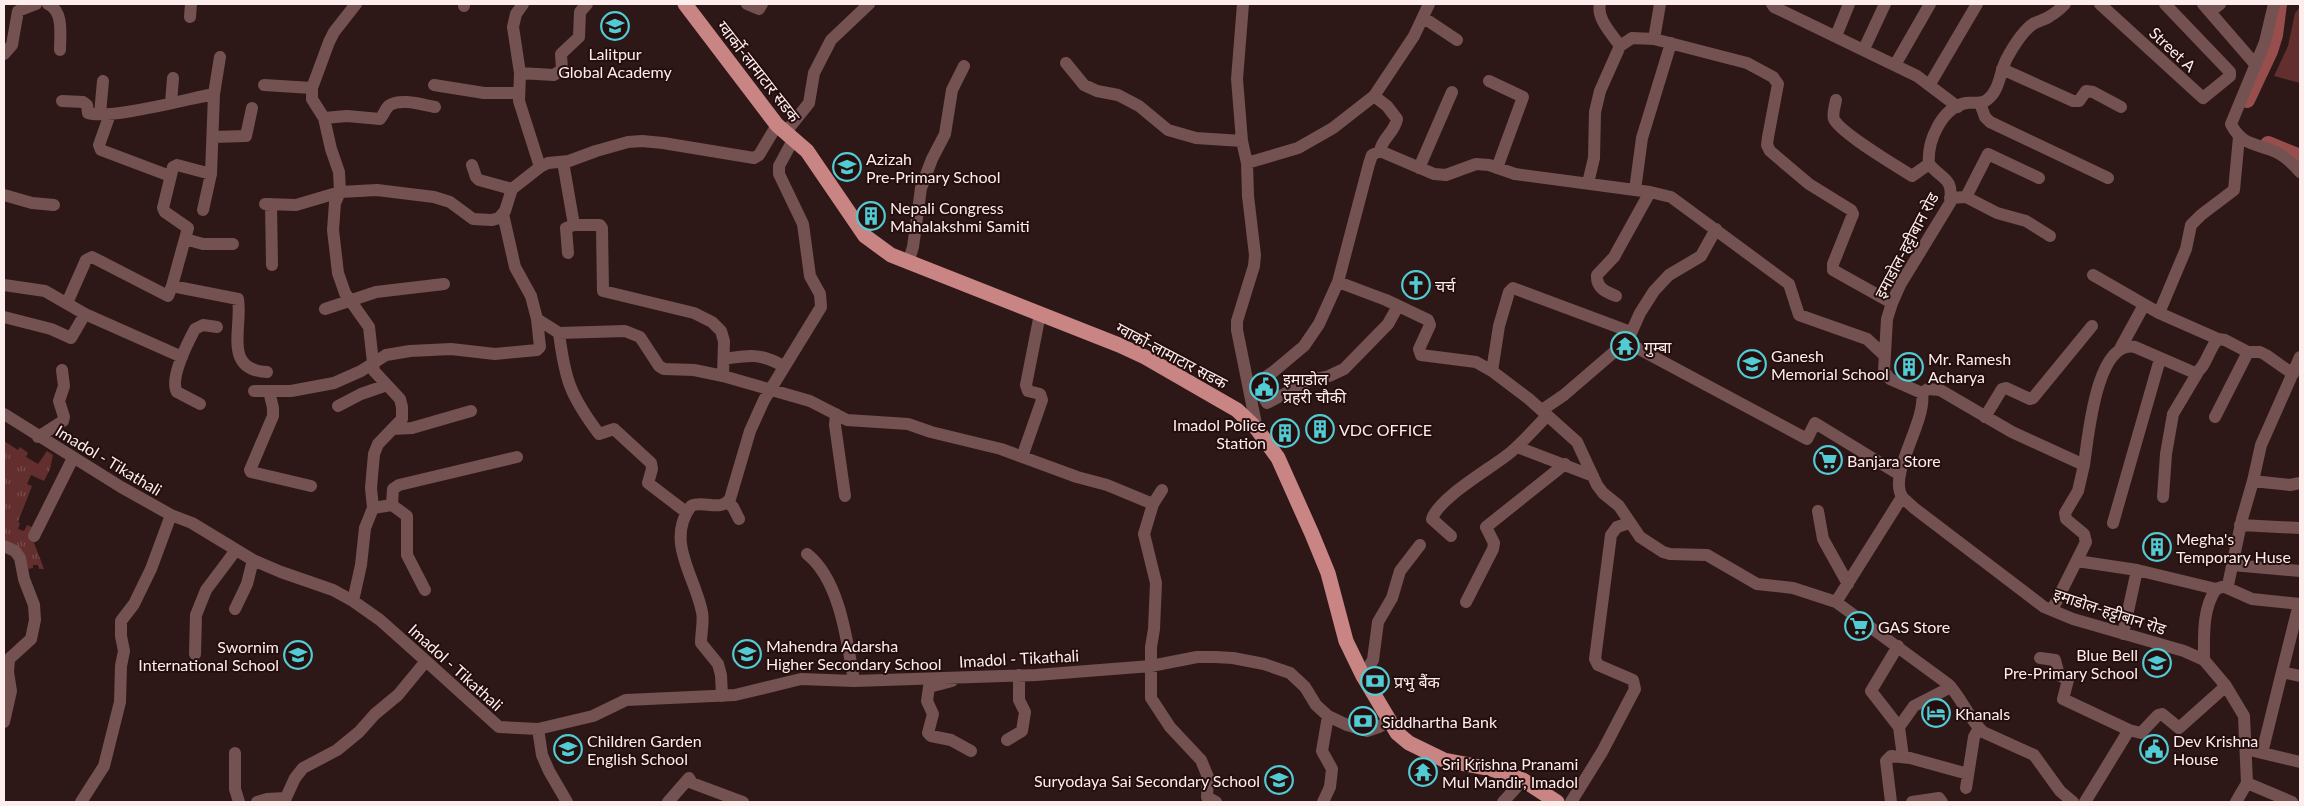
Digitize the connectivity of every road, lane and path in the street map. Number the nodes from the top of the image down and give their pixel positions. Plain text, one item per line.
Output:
1 (36, 4) edge
2 (42, 4) edge
3 (48, 4) edge
4 (191, 4) edge
5 (356, 4) edge
6 (523, 4) edge
7 (587, 4) edge
8 (685, 4) edge
9 (747, 4) edge
10 (762, 4) edge
11 (869, 4) edge
12 (1243, 4) edge
13 (1429, 4) edge
14 (1600, 4) edge
15 (1660, 4) edge
16 (1772, 4) edge
17 (1849, 4) edge
18 (1885, 4) edge
19 (1930, 4) edge
20 (1978, 4) edge
21 (2065, 4) edge
22 (2101, 4) edge
23 (2165, 4) edge
24 (2220, 4) edge
25 (2274, 4) edge
26 (2206, 8) edge
27 (190, 17) dead end
28 (1424, 18) junction
29 (1836, 36) junction
30 (1654, 39) junction
31 (1457, 40) dead end
32 (1671, 43) junction
33 (1620, 46) junction
34 (1864, 49) junction
35 (60, 50) dead end
36 (4, 54) edge
37 (220, 57) dead end
38 (1066, 63) dead end
39 (2255, 64) junction
40 (1895, 65) junction
41 (964, 66) dead end
42 (2002, 69) junction
43 (520, 73) junction
44 (173, 78) dead end
45 (1489, 80) dead end
46 (104, 81) dead end
47 (1930, 84) junction
48 (264, 85) dead end
49 (434, 85) dead end
50 (312, 88) junction
51 (1452, 92) dead end
52 (519, 93) junction
53 (214, 94) junction
54 (1374, 96) junction
55 (1836, 100) dead end
56 (62, 101) dead end
57 (172, 102) junction
58 (1980, 103) junction
59 (1958, 106) junction
60 (2121, 106) dead end
61 (252, 108) dead end
62 (436, 108) dead end
63 (105, 114) junction
64 (324, 118) junction
65 (785, 133) junction
66 (2239, 137) junction
67 (213, 138) junction
68 (1242, 141) junction
69 (1380, 151) junction
70 (563, 162) junction
71 (1247, 164) junction
72 (1929, 164) junction
73 (472, 165) dead end
74 (540, 167) junction
75 (1419, 168) junction
76 (1497, 168) junction
77 (2300, 172) edge
78 (211, 174) junction
79 (170, 176) junction
80 (2039, 178) dead end
81 (2108, 178) dead end
82 (1588, 183) junction
83 (512, 189) junction
84 (1635, 190) junction
85 (340, 192) junction
86 (1650, 192) junction
87 (4, 196) edge
88 (1966, 197) junction
89 (1950, 198) junction
90 (54, 205) dead end
91 (203, 210) dead end
92 (503, 214) junction
93 (574, 225) junction
94 (1716, 229) junction
95 (2050, 236) dead end
96 (185, 239) junction
97 (233, 244) dead end
98 (568, 253) dead end
99 (908, 263) junction
100 (272, 265) dead end
101 (2093, 275) dead end
102 (1338, 282) junction
103 (444, 284) dead end
104 (4, 285) edge
105 (172, 286) junction
106 (1616, 296) dead end
107 (351, 301) junction
108 (67, 303) junction
109 (1892, 303) junction
110 (2144, 305) junction
111 (1398, 306) junction
112 (326, 309) dead end
113 (2159, 313) junction
114 (85, 314) junction
115 (1040, 314) junction
116 (4, 317) edge
117 (538, 319) junction
118 (2092, 326) dead end
119 (217, 327) dead end
120 (559, 333) junction
121 (1629, 337) junction
122 (2218, 340) junction
123 (2121, 347) junction
124 (2248, 352) junction
125 (1884, 354) junction
126 (182, 357) junction
127 (2300, 357) edge
128 (724, 358) junction
129 (2160, 359) junction
130 (372, 362) junction
131 (783, 366) junction
132 (62, 370) dead end
133 (1492, 371) junction
134 (267, 372) dead end
135 (2198, 372) junction
136 (724, 376) junction
137 (2292, 376) junction
138 (387, 385) junction
139 (1252, 385) junction
140 (2300, 388) edge
141 (771, 390) junction
142 (254, 391) dead end
143 (269, 391) junction
144 (1922, 393) junction
145 (200, 404) dead end
146 (338, 406) dead end
147 (471, 411) dead end
148 (1544, 413) junction
149 (4, 414) edge
150 (836, 414) junction
151 (1985, 417) junction
152 (2214, 417) dead end
153 (392, 429) junction
154 (1257, 429) junction
155 (38, 437) junction
156 (1517, 447) junction
157 (517, 457) dead end
158 (1022, 457) junction
159 (74, 458) junction
160 (1565, 464) junction
161 (2084, 465) junction
162 (1900, 475) junction
163 (1593, 476) junction
164 (2254, 482) junction
165 (2300, 483) edge
166 (310, 486) dead end
167 (1162, 490) dead end
168 (845, 496) dead end
169 (1902, 497) junction
170 (2163, 497) dead end
171 (728, 503) junction
172 (1153, 504) junction
173 (392, 505) junction
174 (373, 508) junction
175 (1818, 510) dead end
176 (686, 512) junction
177 (171, 515) junction
178 (739, 519) dead end
179 (1629, 523) junction
180 (2113, 523) dead end
181 (2240, 525) junction
182 (2300, 528) edge
183 (34, 536) dead end
184 (1451, 536) dead end
185 (1420, 545) dead end
186 (4, 547) edge
187 (236, 550) junction
188 (807, 554) dead end
189 (253, 560) junction
190 (2077, 561) junction
191 (2232, 564) junction
192 (2136, 570) junction
193 (2300, 571) edge
194 (1848, 584) junction
195 (2221, 588) junction
196 (425, 590) dead end
197 (353, 601) junction
198 (1466, 602) dead end
199 (1836, 602) junction
200 (2300, 604) edge
201 (235, 609) dead end
202 (2052, 610) junction
203 (2123, 634) junction
204 (1898, 646) junction
205 (195, 654) dead end
206 (2040, 658) dead end
207 (2204, 660) junction
208 (426, 661) junction
209 (1151, 666) junction
210 (2282, 672) junction
211 (1019, 675) junction
212 (964, 676) junction
213 (1363, 676) junction
214 (2300, 676) edge
215 (854, 680) junction
216 (2226, 686) junction
217 (1951, 687) junction
218 (722, 696) junction
219 (1328, 716) junction
220 (1389, 720) junction
221 (4, 722) edge
222 (1899, 727) junction
223 (1979, 728) junction
224 (538, 729) junction
225 (2129, 730) junction
226 (1007, 740) dead end
227 (2245, 749) junction
228 (971, 751) dead end
229 (2262, 753) junction
230 (236, 754) dead end
231 (1903, 756) junction
232 (2300, 762) edge
233 (1968, 774) junction
234 (1523, 780) junction
235 (2247, 784) junction
236 (1966, 788) dead end
237 (285, 800) edge
238 (81, 802) edge
239 (239, 802) edge
240 (257, 802) edge
241 (567, 802) edge
242 (668, 802) edge
243 (743, 802) edge
244 (1216, 802) edge
245 (1323, 802) edge
246 (1503, 802) edge
247 (1557, 802) edge
248 (1571, 802) edge
249 (1891, 802) edge
250 (1912, 802) edge
251 (1942, 802) edge
252 (2073, 802) edge
253 (2085, 802) edge
254 (2236, 802) edge
255 (2292, 802) edge

1 - 2 street
1 - 36 street
3 - 35 street
4 - 27 street
5 - 50 street
6 - 43 street
7 - 43 street
8 - 65 main road, ग्वार्को-लामाटार सडक
9 - 10 street
11 - 65 street
12 - 68 street
13 - 28 street
14 - 33 street
15 - 30 street
16 - 29 street
17 - 29 street
18 - 34 street
19 - 40 street
20 - 47 street
21 - 42 street
22 - 23 street, Street A
24 - 26 street
25 - 39 street
26 - 39 street
28 - 31 street
28 - 54 street
29 - 34 street
30 - 32 street
30 - 33 street
32 - 84 street
32 - 109 street
33 - 82 street
34 - 40 street
37 - 53 street
38 - 68 street
39 - 66 street
40 - 47 street
41 - 99 street
42 - 58 street
42 - 60 street
43 - 52 street
44 - 57 street
45 - 76 street
46 - 63 street
47 - 59 street
48 - 50 street
49 - 52 street
50 - 64 street
51 - 75 street
52 - 74 street
53 - 57 street
53 - 67 street
54 - 69 street
54 - 71 street
55 - 72 street
56 - 63 street
57 - 63 street
58 - 59 street
58 - 81 street
59 - 72 street
61 - 67 street
62 - 64 street
63 - 79 street
64 - 85 street
65 - 70 street
65 - 99 main road, ग्वार्को-लामाटार सडक
65 - 131 street
66 - 77 street
66 - 113 street
67 - 78 street
68 - 71 street
69 - 75 street
69 - 102 street
70 - 74 street
70 - 93 street
71 - 139 street
72 - 89 street, इमाडोल-हट्टीबान रोड
73 - 83 street
74 - 83 street
75 - 76 street
76 - 82 street
78 - 79 street
78 - 91 street
79 - 96 street
80 - 88 street
82 - 84 street
83 - 92 street
84 - 86 street
85 - 92 street
85 - 100 street
85 - 107 street
86 - 94 street
86 - 106 street
87 - 90 street
88 - 89 street
88 - 95 street
89 - 109 street, इमाडोल-हट्टीबान रोड
92 - 117 street
93 - 98 street
93 - 128 street
94 - 121 street
94 - 125 street
96 - 97 street
96 - 105 street
99 - 115 main road, ग्वार्को-लामाटार सडक
101 - 110 street
102 - 111 street
102 - 139 street
103 - 107 street
104 - 108 street
105 - 108 street
105 - 134 street
107 - 112 street
107 - 130 street
108 - 114 street
109 - 125 street, इमाडोल-हट्टीबान रोड
110 - 113 street
110 - 123 street
111 - 133 street
111 - 139 street
113 - 122 street
114 - 116 street
114 - 126 street
115 - 154 main road, ग्वार्को-लामाटार सडक
115 - 158 street
117 - 120 street
117 - 130 street
118 - 151 street
119 - 126 street
120 - 136 street
120 - 176 street
121 - 133 street
121 - 148 street
121 - 162 street
122 - 124 street
122 - 135 street
123 - 129 street
123 - 161 street
124 - 137 street
124 - 152 street
125 - 144 street, इमाडोल-हट्टीबान रोड
126 - 145 street
127 - 137 street
128 - 131 street
128 - 136 street
129 - 135 street
129 - 180 street
130 - 138 street
130 - 143 street
131 - 141 street
132 - 155 street
133 - 148 street
135 - 170 street
136 - 141 street
137 - 140 street
137 - 164 street
138 - 146 street
138 - 153 street
139 - 154 street
141 - 150 street
141 - 171 street
142 - 143 street
143 - 166 street
144 - 151 street
144 - 162 street
147 - 153 street
148 - 156 street
148 - 163 street
149 - 155 street, Imadol - Tikathali
150 - 158 street
150 - 168 street
151 - 161 street
153 - 174 street
154 - 213 main road, ग्वार्को-लामाटार सडक
155 - 159 street, Imadol - Tikathali
156 - 160 street
156 - 184 street
157 - 173 street
158 - 172 street
159 - 177 street, Imadol - Tikathali
159 - 183 street
160 - 163 street
160 - 198 street
161 - 190 street
162 - 169 street
163 - 179 street
164 - 165 street
164 - 181 street
167 - 172 street
169 - 194 street
169 - 202 street, इमाडोल-हट्टीबान रोड
171 - 176 street
171 - 178 street
172 - 209 street
173 - 174 street
173 - 196 street
174 - 197 street
175 - 194 street
176 - 218 street
177 - 187 street, Imadol - Tikathali
177 - 238 street
179 - 199 street
179 - 248 street
181 - 182 street
181 - 191 street
185 - 213 street
186 - 221 street
187 - 189 street, Imadol - Tikathali
187 - 205 street
188 - 215 street
189 - 197 street, Imadol - Tikathali
189 - 201 street
190 - 192 street
190 - 202 street
191 - 193 street
191 - 195 street
192 - 195 street
192 - 203 street
194 - 199 street
195 - 200 street
195 - 207 street
197 - 208 street, Imadol - Tikathali
199 - 204 street
200 - 210 street
202 - 203 street, इमाडोल-हट्टीबान रोड
203 - 207 street, इमाडोल-हट्टीबान रोड
204 - 217 street
204 - 222 street
206 - 225 street
207 - 216 street, इमाडोल-हट्टीबान रोड
208 - 224 street, Imadol - Tikathali
208 - 237 street
209 - 211 street, Imadol - Tikathali
209 - 219 street, Imadol - Tikathali
209 - 244 street
210 - 214 street
210 - 229 street
211 - 212 street, Imadol - Tikathali
211 - 226 street
212 - 215 street, Imadol - Tikathali
212 - 228 street
213 - 220 main road, ग्वार्को-लामाटार सडक
215 - 218 street, Imadol - Tikathali
216 - 225 street
216 - 227 street, इमाडोल-हट्टीबान रोड
217 - 222 street
217 - 223 street
218 - 224 street, Imadol - Tikathali
219 - 220 street, Imadol - Tikathali
219 - 245 street
220 - 234 main road, ग्वार्को-लामाटार सडक
222 - 231 street
223 - 233 street
223 - 252 street
224 - 241 street
225 - 253 street
227 - 229 street
227 - 235 street, इमाडोल-हट्टीबान रोड
229 - 232 street
230 - 239 street
231 - 233 street
231 - 249 street
233 - 236 street
234 - 246 street
234 - 247 main road, ग्वार्को-लामाटार सडक
235 - 254 street
235 - 255 street
237 - 240 street
242 - 243 street
250 - 251 street

